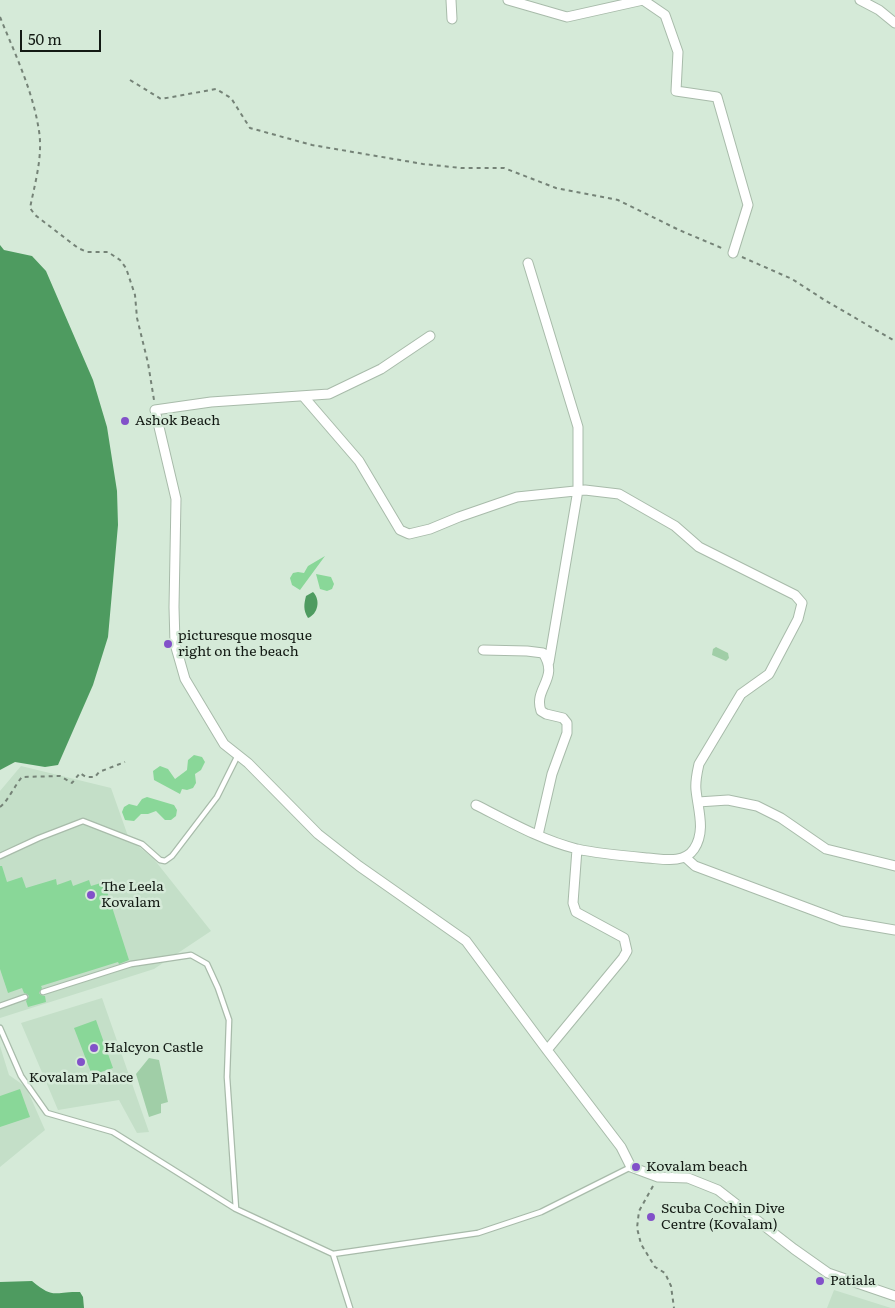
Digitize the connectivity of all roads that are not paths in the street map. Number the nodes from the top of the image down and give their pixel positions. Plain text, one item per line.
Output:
1 (451, 0) edge
2 (508, 0) edge
3 (860, 0) edge
4 (452, 19) dead end
5 (895, 23) edge
6 (733, 253) road end
7 (528, 262) dead end
8 (430, 336) dead end
9 (303, 396) junction
10 (578, 490) junction
11 (483, 650) dead end
12 (549, 662) junction
13 (238, 755) junction
14 (698, 802) junction
15 (476, 804) dead end
16 (538, 835) junction
17 (577, 848) junction
18 (689, 854) junction
19 (0, 856) edge
20 (895, 866) edge
21 (895, 930) edge
22 (43, 992) dead end
23 (25, 997) dead end
24 (0, 1006) edge
25 (0, 1028) edge
26 (547, 1050) junction
27 (631, 1167) junction
28 (236, 1209) junction
29 (333, 1254) junction
30 (895, 1296) edge
31 (350, 1308) edge

1 - 4 street
2 - 6 street
3 - 5 street
7 - 10 street
8 - 9 street
9 - 10 street
9 - 13 street
10 - 12 street
10 - 14 street
11 - 12 street
12 - 16 street
13 - 19 lane
13 - 26 street
14 - 18 street
14 - 20 street
15 - 16 street
16 - 17 street
17 - 18 street
17 - 26 street
18 - 21 street
22 - 28 lane
23 - 24 lane
25 - 28 lane
26 - 27 street
27 - 29 lane
27 - 30 street
28 - 29 lane
29 - 31 lane

